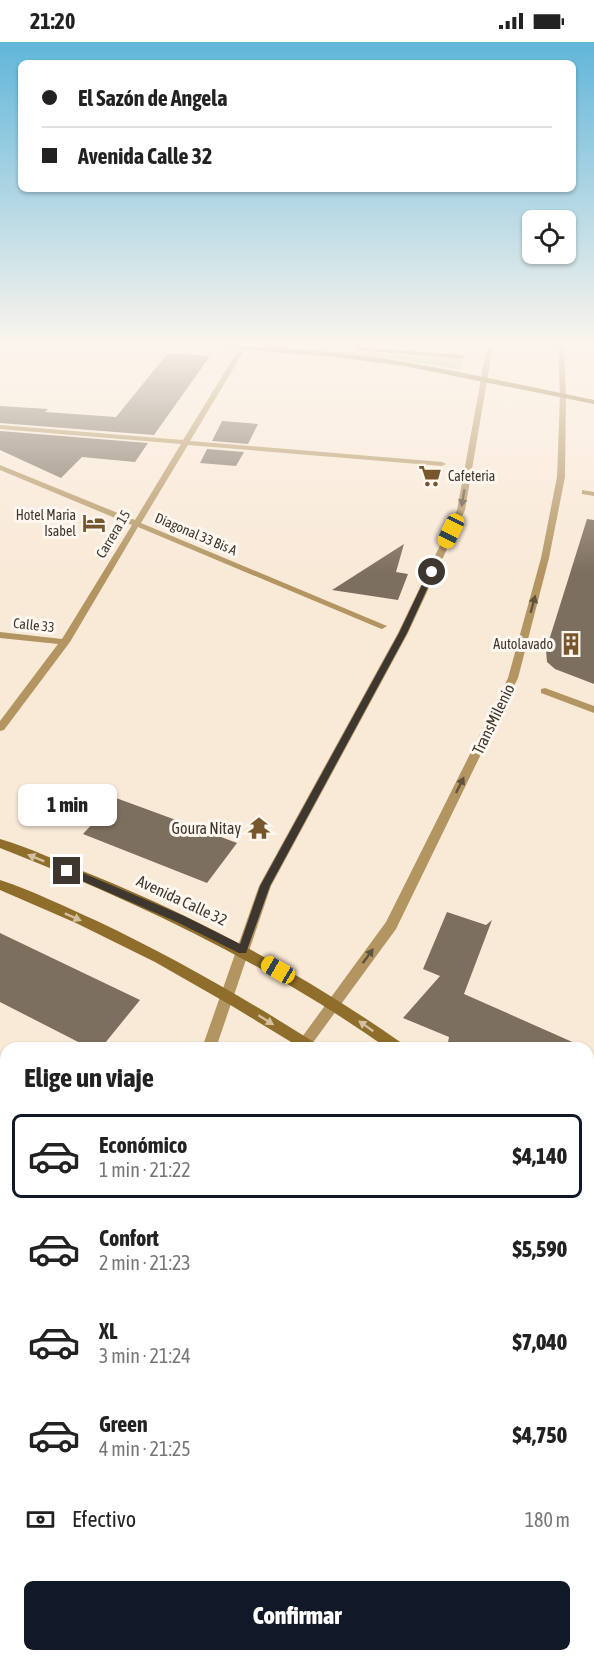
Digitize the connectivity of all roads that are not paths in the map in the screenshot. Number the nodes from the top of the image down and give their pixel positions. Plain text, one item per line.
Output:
1 (197, 422) edge
2 (477, 422) edge
3 (562, 422) edge
4 (0, 427) edge
5 (184, 442) junction
6 (442, 464) dead end
7 (0, 467) edge
8 (585, 492) dead end
9 (594, 494) edge
10 (135, 523) junction
11 (382, 626) dead end
12 (0, 635) edge
13 (65, 642) junction
14 (545, 691) dead end
15 (594, 710) edge
16 (0, 728) edge
17 (0, 843) edge
18 (0, 885) edge
19 (243, 950) junction
20 (227, 996) junction
21 (334, 1003) junction
22 (211, 1042) edge
23 (298, 1042) edge
24 (309, 1042) edge
25 (389, 1042) edge

1 - 5 street, Carrera 15
2 -> 19 street
21 -> 3 street, TransMilenio
4 - 5 street
5 - 6 street
5 - 10 street, Carrera 15
7 - 10 street, Diagonal 33 Bis A
8 - 9 street
10 - 11 street, Diagonal 33 Bis A
10 - 13 street, Carrera 15
12 - 13 street, Calle 33
13 - 16 street, Carrera 15
14 - 15 street
19 -> 17 main road, Avenida Calle 32
18 -> 20 main road
19 - 20 street
19 - 21 main road, Avenida Calle 32
20 - 22 street
20 -> 23 main road
21 - 24 street, TransMilenio
25 -> 21 main road, Avenida Calle 32

